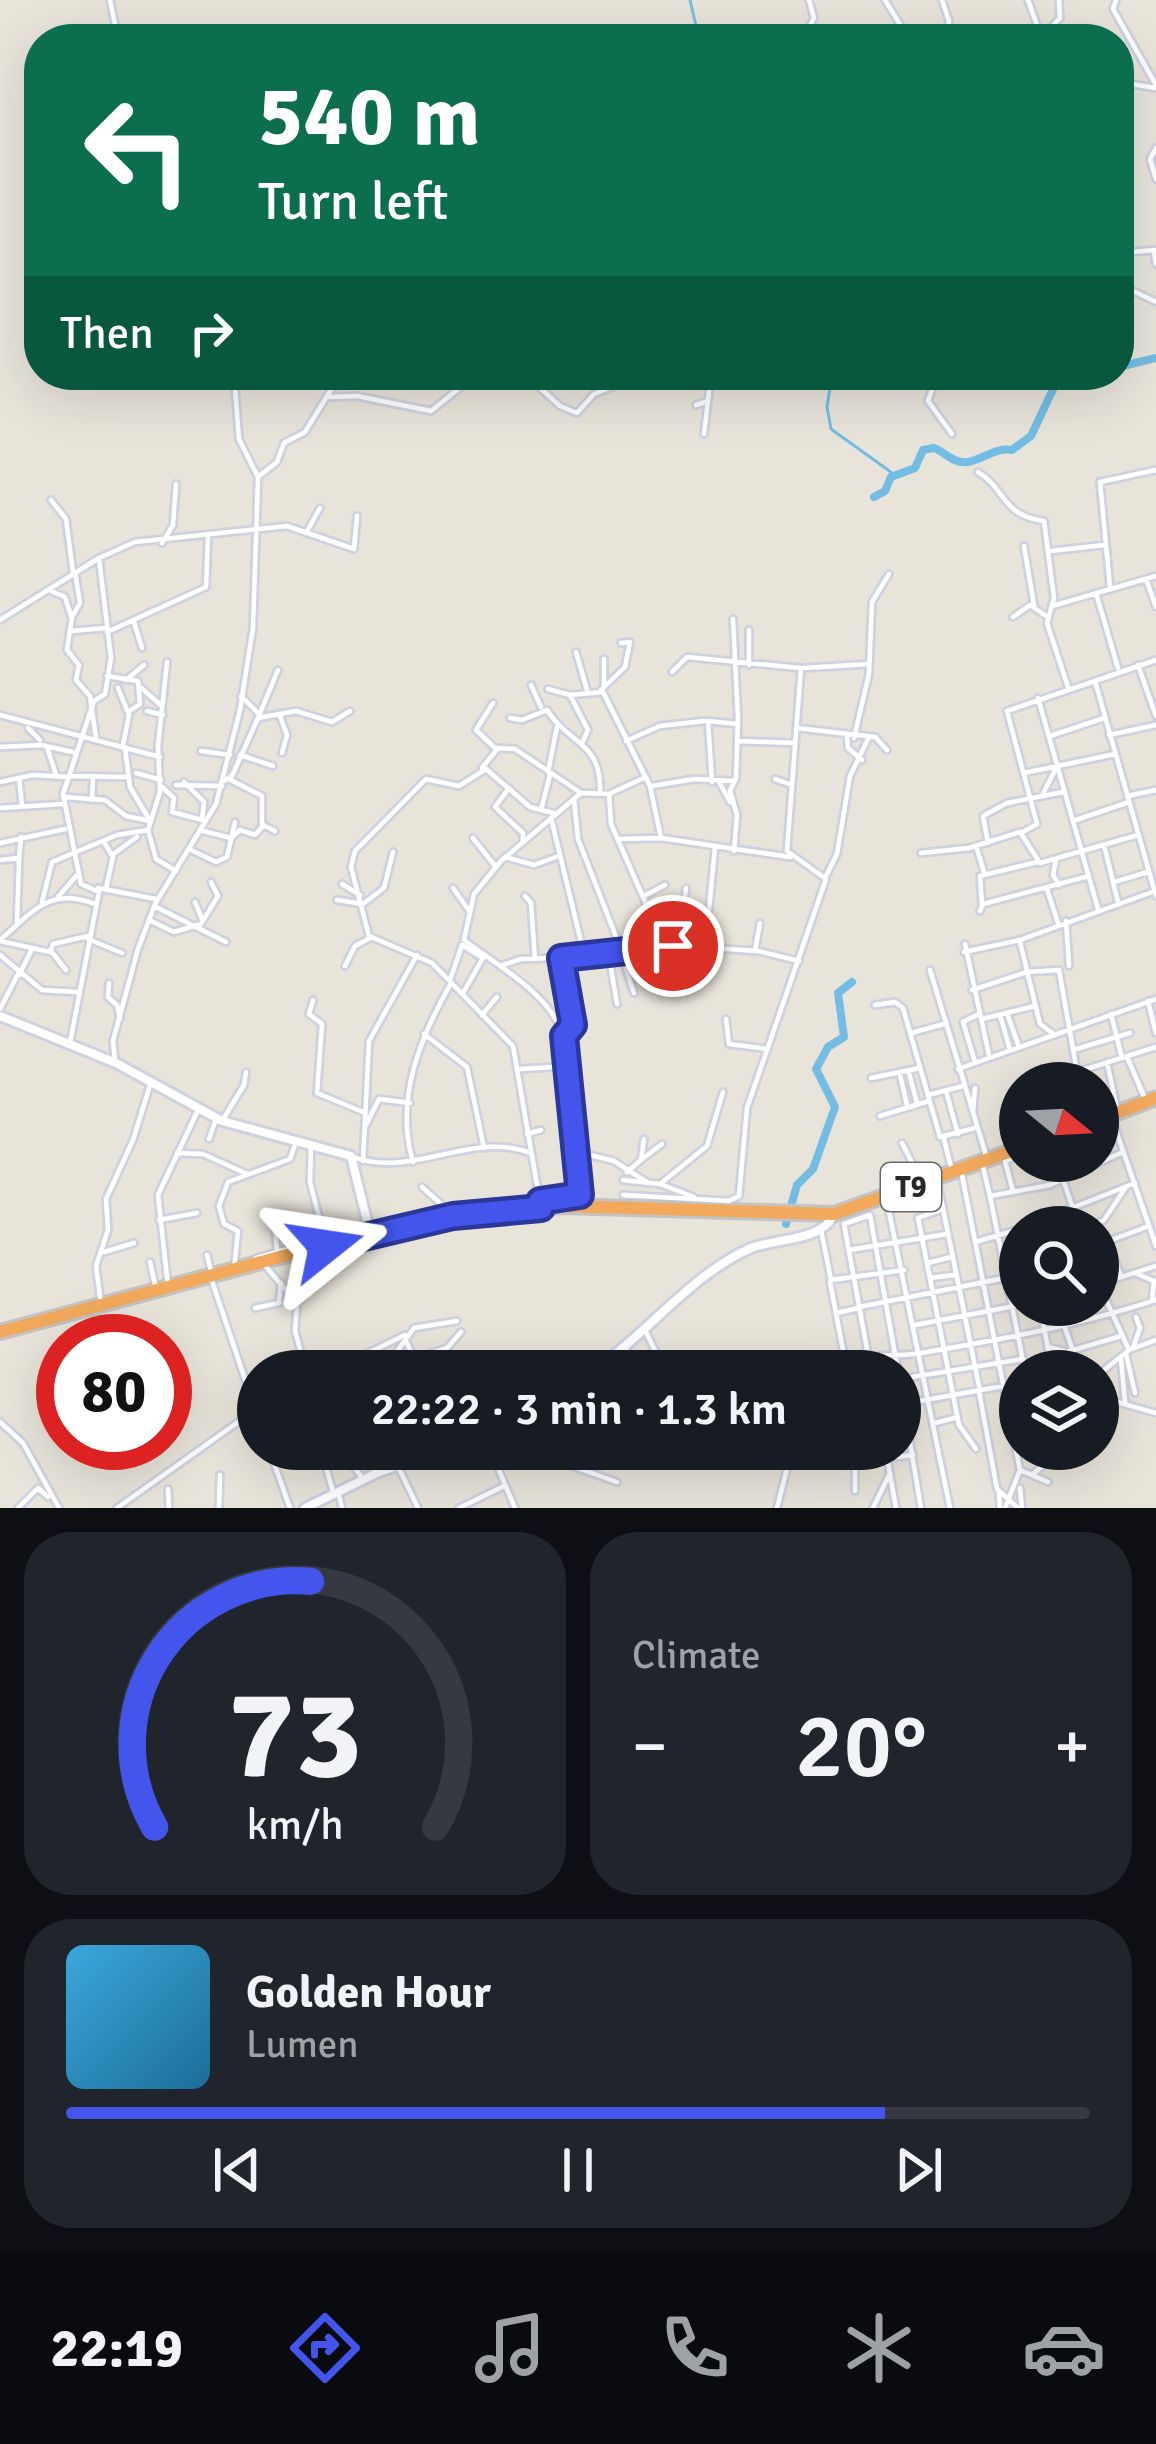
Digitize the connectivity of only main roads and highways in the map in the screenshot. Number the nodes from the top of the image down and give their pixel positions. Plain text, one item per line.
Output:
1 (1151, 1100) edge
2 (1119, 1112) edge
3 (999, 1157) edge
4 (0, 1331) edge

1 - 2 highway
3 - 4 highway, T9

